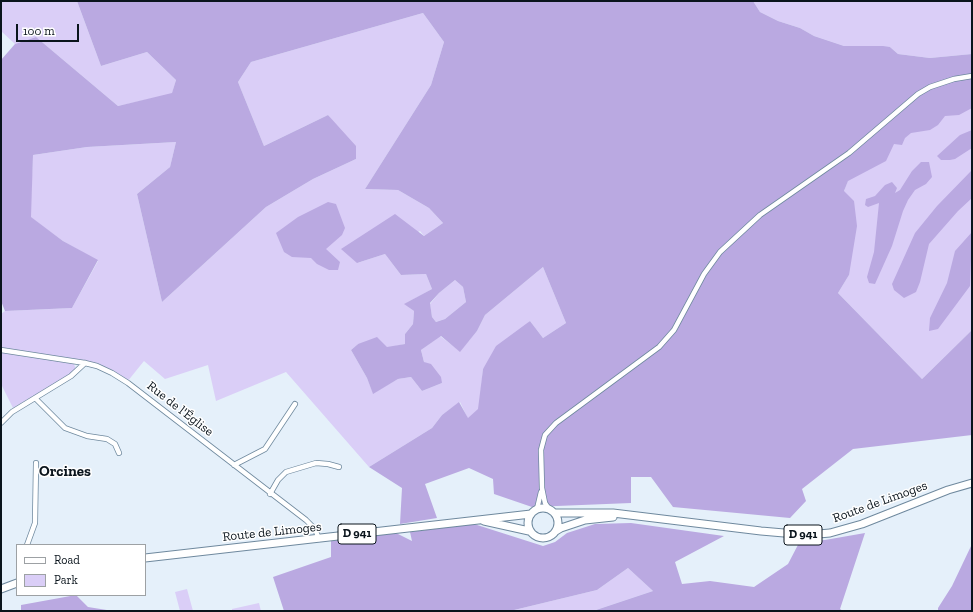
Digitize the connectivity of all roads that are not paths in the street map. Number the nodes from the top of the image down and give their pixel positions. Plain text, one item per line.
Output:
1 (972, 76) edge
2 (1, 350) edge
3 (85, 363) junction
4 (35, 398) junction
5 (295, 404) dead end
6 (1, 423) edge
7 (119, 453) dead end
8 (36, 463) dead end
9 (234, 465) junction
10 (339, 467) dead end
11 (972, 484) edge
12 (542, 488) junction
13 (270, 494) junction
14 (534, 511) junction
15 (552, 511) junction
16 (628, 514) junction
17 (472, 519) junction
18 (529, 531) junction
19 (556, 532) junction
20 (319, 538) junction
21 (27, 544) edge
22 (146, 558) edge
23 (16, 583) edge
24 (1, 588) edge

1 - 12 street
2 - 3 street, Rue de l'Église
3 - 4 street
3 - 9 street, Rue de l'Église
4 - 6 street
4 - 7 street
5 - 9 street
8 - 21 street
9 - 13 street, Rue de l'Église
10 - 13 street
11 - 16 main road, Route de Limoges / D 941
12 - 14 street
12 - 15 street
13 - 20 street, Rue de l'Église
14 - 15 main road
14 - 17 main road, Route de Limoges / D 941
14 - 18 main road
15 - 16 main road, Route de Limoges / D 941
15 - 19 main road
16 - 19 main road, Route de Limoges / D 941
17 - 18 main road, Route de Limoges / D 941
17 - 20 main road, Route de Limoges / D 941
18 - 19 main road
20 - 22 main road, Route de Limoges / D 941
23 - 24 main road

